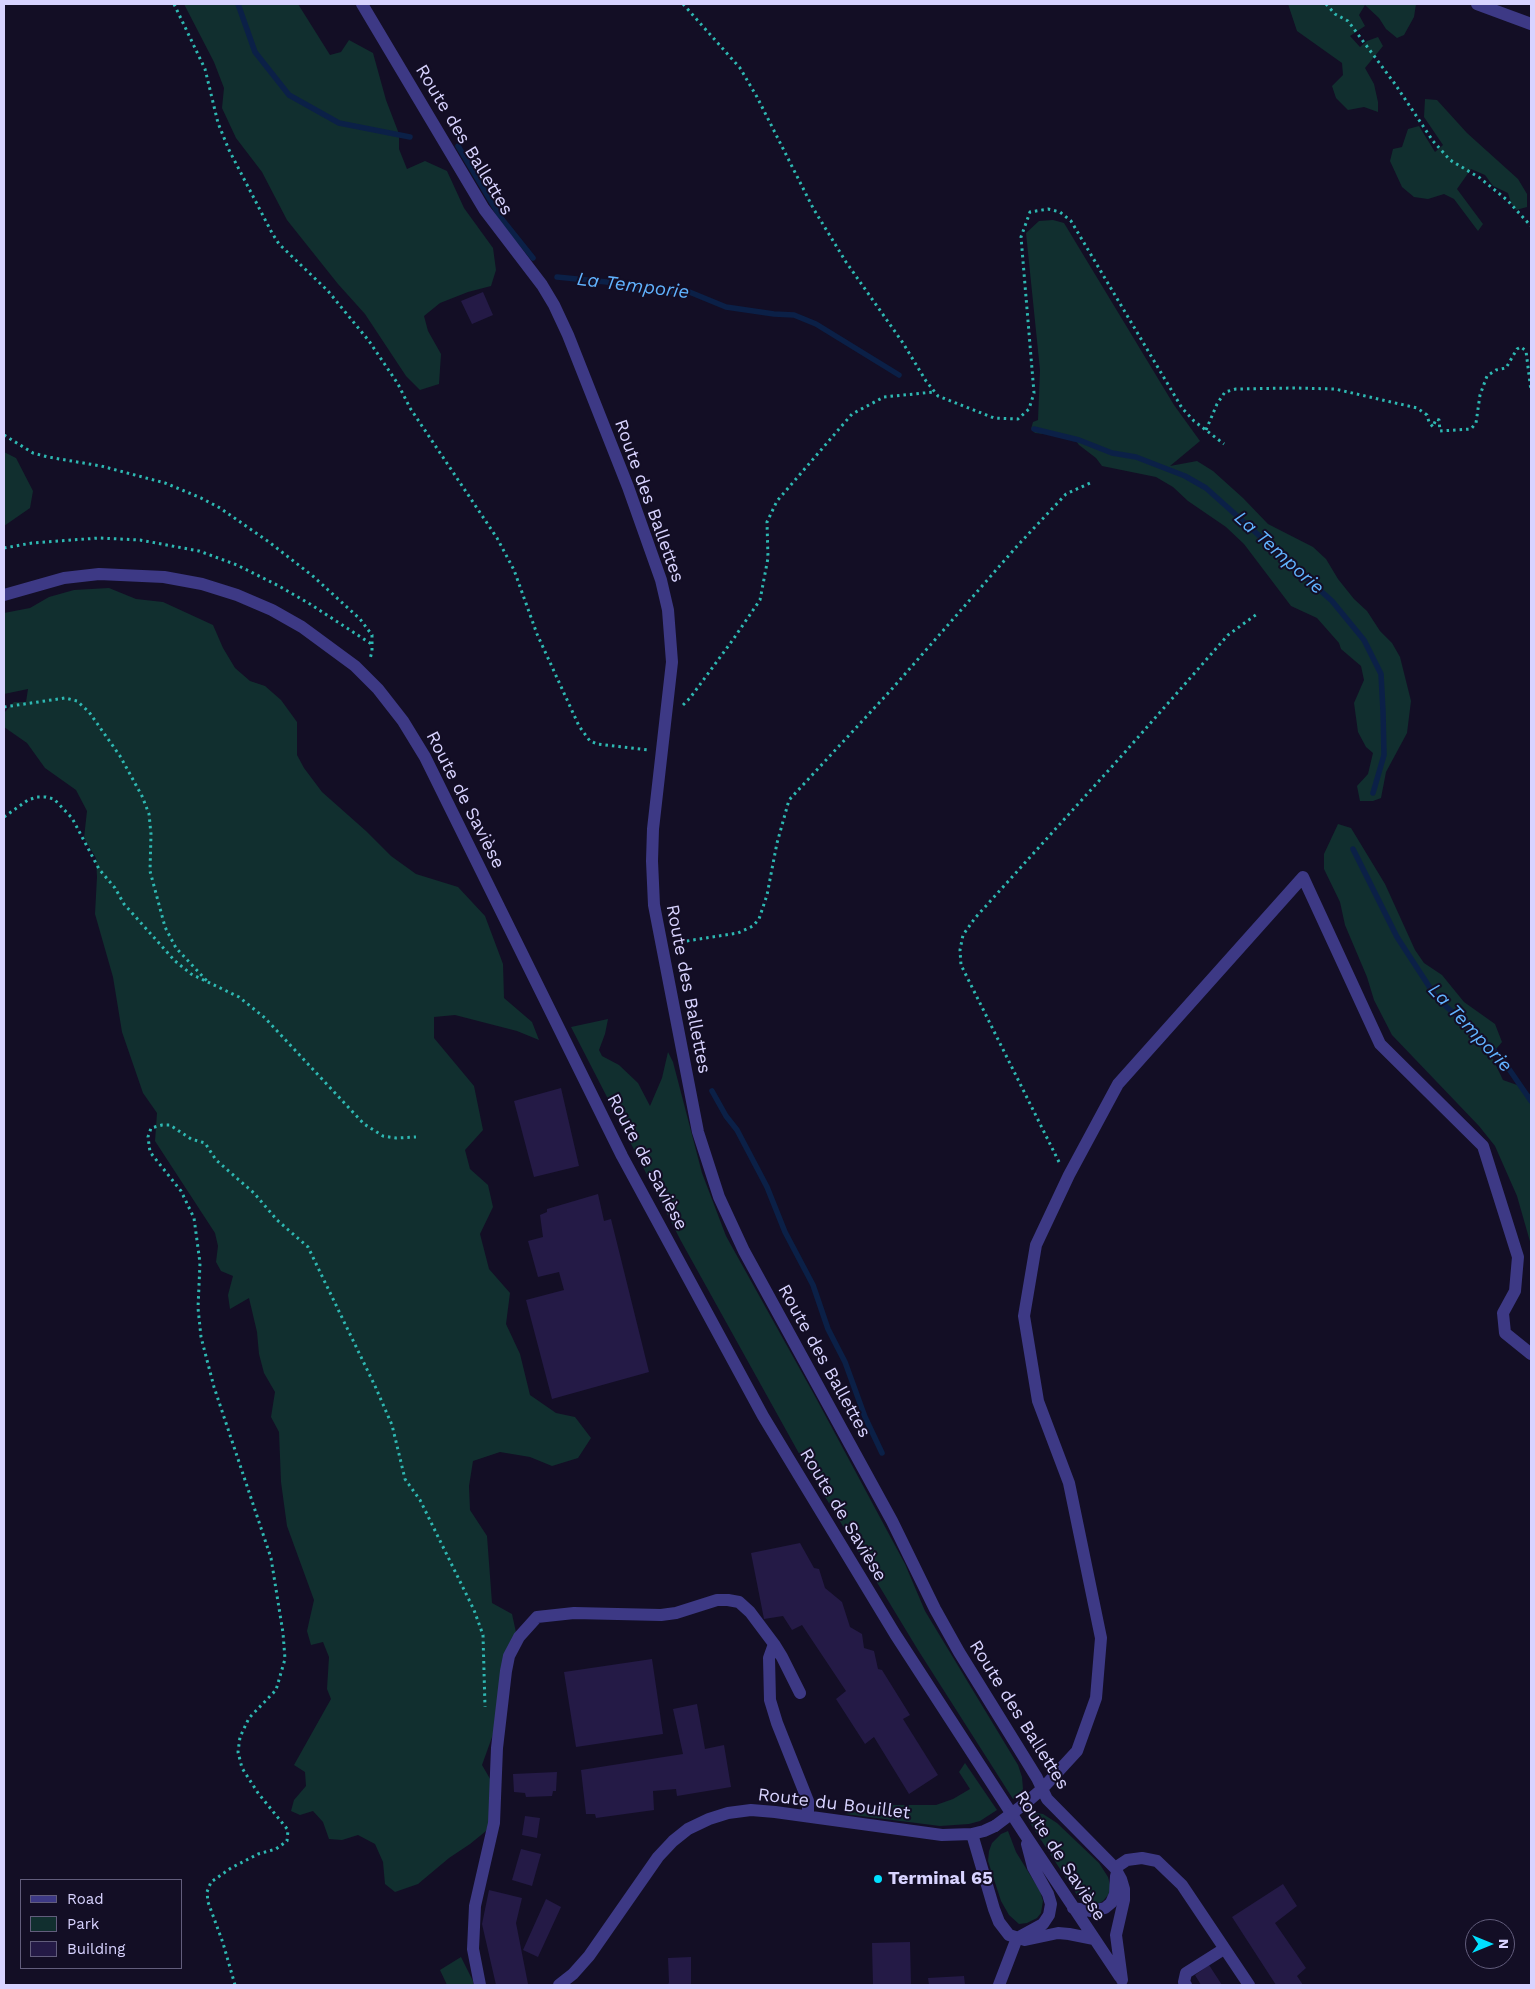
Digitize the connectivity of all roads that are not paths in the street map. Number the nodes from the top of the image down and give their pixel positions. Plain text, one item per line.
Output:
1 (362, 4) edge
2 (1477, 4) edge
3 (1531, 24) edge
4 (4, 595) edge
5 (1531, 1354) edge
6 (774, 1644) junction
7 (800, 1693) dead end
8 (1042, 1789) junction
9 (808, 1816) junction
10 (1024, 1833) junction
11 (972, 1834) junction
12 (1115, 1868) junction
13 (1073, 1908) junction
14 (1017, 1938) junction
15 (1094, 1939) junction
16 (1224, 1949) junction
17 (1124, 1983) edge
18 (480, 1985) edge
19 (559, 1985) edge
20 (999, 1985) edge
21 (1186, 1985) edge
22 (1249, 1985) edge

1 - 8 street, Route des Ballettes
2 - 3 street
4 - 10 street, Route de Savièse
5 - 8 street, Route du Bouillet
6 - 7 street
6 - 9 street
6 - 18 street
8 - 11 street, Route du Bouillet, bridge
8 - 12 street, Route des Ballettes
9 - 11 street, Route du Bouillet
9 - 19 street, Route du Bouillet
10 - 13 street, Route de Savièse
10 - 14 street
11 - 14 street
12 - 13 street
12 - 16 street
12 - 17 street
13 - 15 street, Route de Savièse
14 - 15 street
14 - 20 street
15 - 17 street, Route de Savièse
16 - 21 street
16 - 22 street

